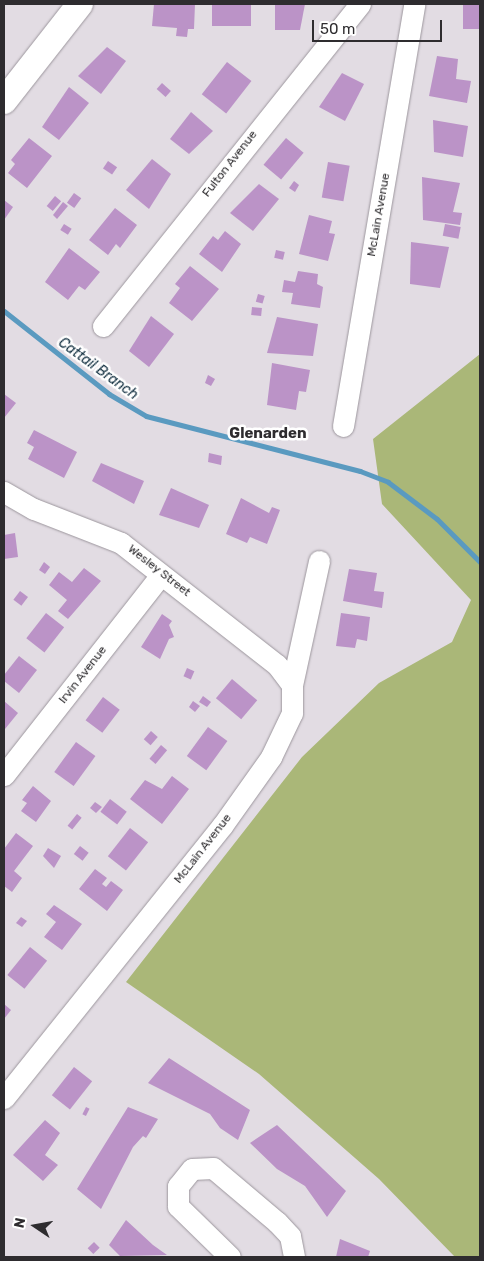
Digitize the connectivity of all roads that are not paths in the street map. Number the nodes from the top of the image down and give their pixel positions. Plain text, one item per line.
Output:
1 (80, 4) edge
2 (360, 4) edge
3 (414, 4) edge
4 (4, 101) edge
5 (102, 326) dead end
6 (343, 426) dead end
7 (4, 492) edge
8 (319, 561) dead end
9 (161, 575) junction
10 (292, 685) junction
11 (4, 775) edge
12 (5, 1092) edge
13 (230, 1257) edge
14 (294, 1257) edge

1 - 4 street
2 - 5 street, Fulton Avenue
3 - 6 street, McLain Avenue
7 - 9 street, Wesley Street
8 - 10 street, McLain Avenue
9 - 10 street, Wesley Street
9 - 11 street, Irvin Avenue
10 - 12 street, McLain Avenue
13 - 14 street

